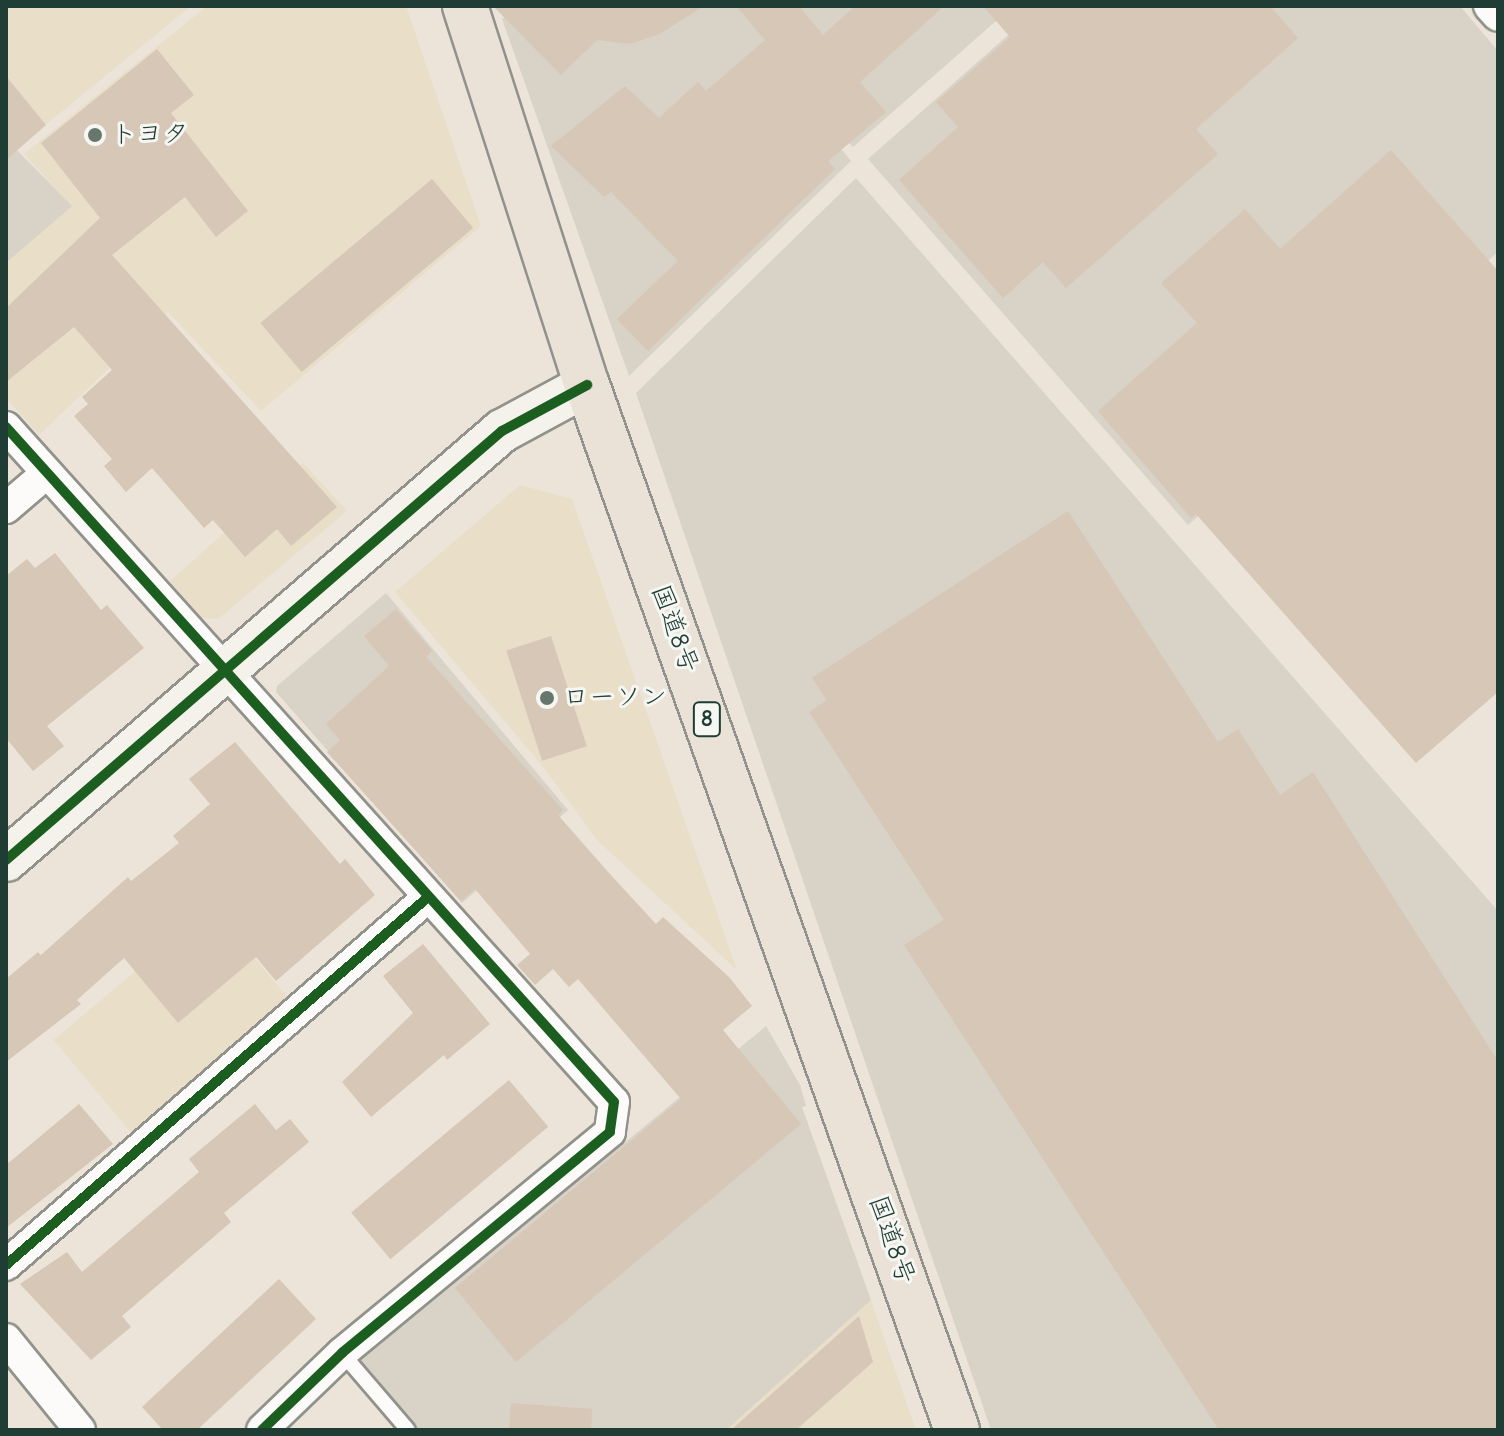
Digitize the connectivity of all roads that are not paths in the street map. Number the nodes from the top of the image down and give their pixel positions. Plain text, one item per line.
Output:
1 (465, 6) edge
2 (1489, 6) edge
3 (1498, 16) edge
4 (587, 385) junction
5 (6, 427) edge
6 (47, 473) junction
7 (6, 508) edge
8 (227, 672) junction
9 (6, 860) edge
10 (427, 898) junction
11 (6, 1265) edge
12 (6, 1339) edge
13 (342, 1353) junction
14 (80, 1430) edge
15 (262, 1430) edge
16 (408, 1430) edge
17 (957, 1430) edge

1 - 4 highway, 国道8号 / 8
2 - 3 street
4 - 8 street
4 - 17 highway, 国道8号 / 8
5 - 6 street
6 - 7 street
6 - 8 street
8 - 9 street
8 - 10 street
10 - 11 street
10 - 13 street
12 - 14 street
13 - 15 street
13 - 16 lane

